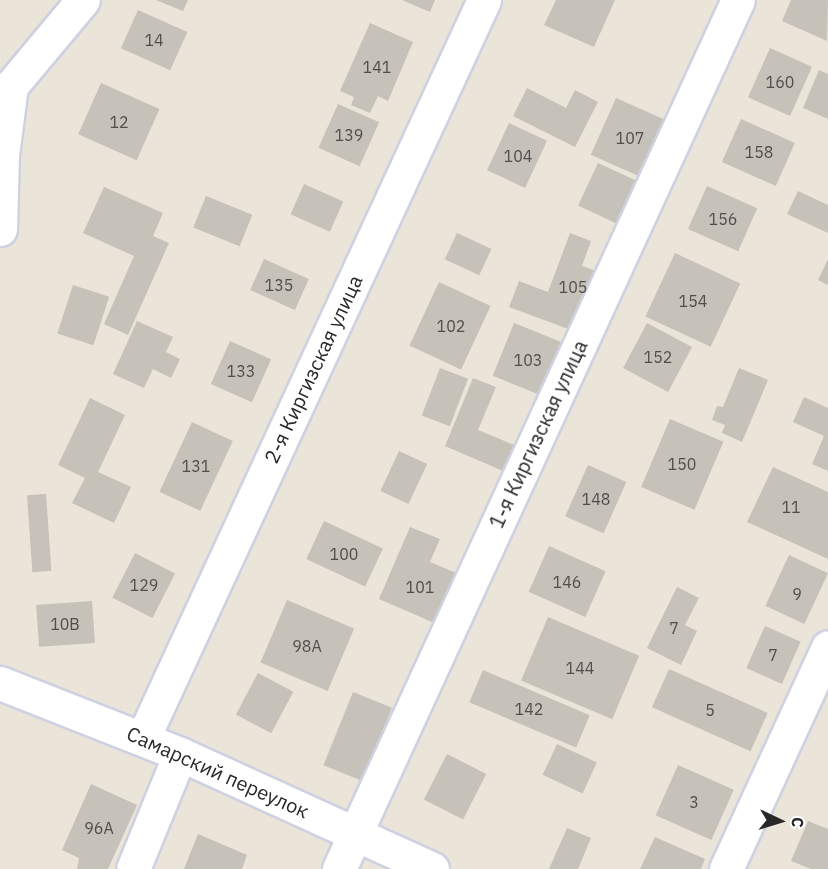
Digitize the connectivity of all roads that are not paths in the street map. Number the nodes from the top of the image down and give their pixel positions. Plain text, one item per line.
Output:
1 (83, 0) edge
2 (484, 0) edge
3 (738, 0) edge
4 (5, 86) edge
5 (0, 229) edge
6 (828, 647) edge
7 (0, 683) edge
8 (143, 738) junction
9 (180, 754) junction
10 (355, 833) junction
11 (133, 869) edge
12 (339, 869) edge
13 (432, 869) edge
14 (726, 869) edge

1 - 4 street
2 - 8 street, 2-я Киргизская улица
3 - 10 street, 1-я Киргизская улица
4 - 5 street
6 - 14 street
7 - 8 street, Самарский переулок
8 - 9 street, Самарский переулок
9 - 10 street, Самарский переулок
9 - 11 street
10 - 12 street, 1-я Киргизская улица
10 - 13 street, Самарский переулок

